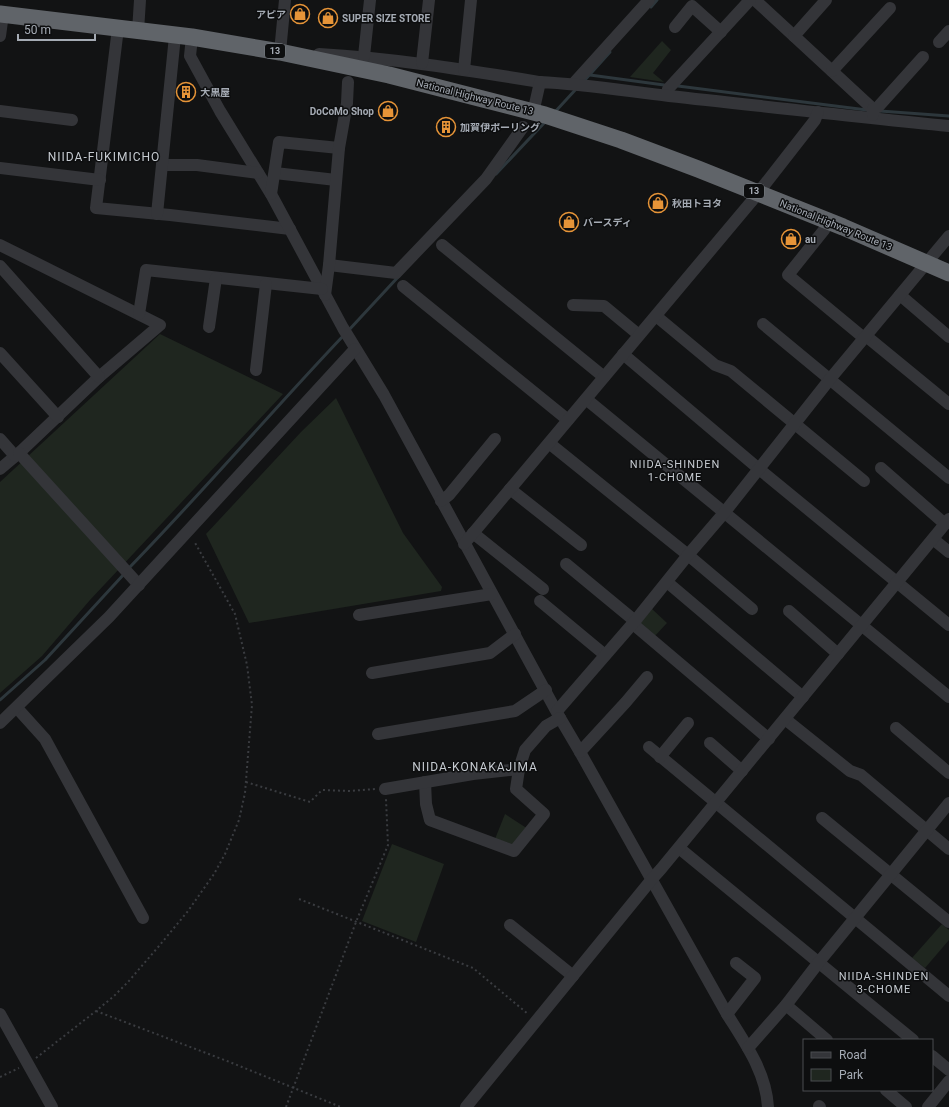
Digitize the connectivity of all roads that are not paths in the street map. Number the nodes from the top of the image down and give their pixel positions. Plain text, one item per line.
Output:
1 (140, 0) edge
2 (285, 0) edge
3 (370, 0) edge
4 (429, 0) edge
5 (471, 0) edge
6 (649, 0) edge
7 (750, 0) edge
8 (755, 0) edge
9 (826, 0) edge
10 (892, 4) edge
11 (2, 14) edge
12 (675, 27) dead end
13 (118, 28) junction
14 (138, 31) junction
15 (949, 31) edge
16 (721, 32) junction
17 (0, 36) edge
18 (794, 36) junction
19 (183, 37) junction
20 (939, 42) dead end
21 (280, 52) junction
22 (364, 56) junction
23 (923, 57) dead end
24 (422, 64) junction
25 (464, 70) junction
26 (832, 70) junction
27 (348, 82) dead end
28 (540, 82) junction
29 (574, 83) junction
30 (667, 95) junction
31 (0, 111) edge
32 (818, 112) junction
33 (873, 114) junction
34 (545, 116) junction
35 (72, 120) dead end
36 (949, 126) edge
37 (523, 127) dead end
38 (339, 148) junction
39 (162, 165) junction
40 (0, 168) edge
41 (258, 173) junction
42 (275, 173) junction
43 (100, 180) junction
44 (336, 180) junction
45 (758, 193) junction
46 (271, 194) junction
47 (157, 214) junction
48 (828, 221) junction
49 (290, 229) junction
50 (949, 236) edge
51 (0, 245) edge
52 (442, 245) dead end
53 (926, 263) junction
54 (329, 265) junction
55 (0, 266) edge
56 (949, 273) edge
57 (216, 278) junction
58 (266, 284) junction
59 (403, 286) dead end
60 (323, 292) junction
61 (900, 295) junction
62 (573, 305) dead end
63 (139, 314) junction
64 (656, 316) junction
65 (763, 324) dead end
66 (209, 327) dead end
67 (639, 335) junction
68 (865, 337) junction
69 (949, 337) edge
70 (352, 345) junction
71 (0, 354) edge
72 (623, 354) junction
73 (256, 370) dead end
74 (604, 377) junction
75 (99, 378) junction
76 (830, 379) junction
77 (586, 399) junction
78 (949, 404) edge
79 (58, 417) junction
80 (568, 420) junction
81 (795, 424) junction
82 (0, 439) edge
83 (495, 439) dead end
84 (549, 443) junction
85 (17, 454) junction
86 (759, 468) junction
87 (881, 468) dead end
88 (0, 469) edge
89 (949, 478) edge
90 (864, 481) dead end
91 (510, 489) junction
92 (441, 500) junction
93 (724, 513) junction
94 (947, 522) edge
95 (473, 533) junction
96 (933, 539) junction
97 (464, 544) junction
98 (581, 545) dead end
99 (949, 552) edge
100 (688, 555) junction
101 (566, 564) dead end
102 (135, 581) junction
103 (666, 582) junction
104 (898, 582) junction
105 (543, 589) dead end
106 (492, 594) junction
107 (540, 601) dead end
108 (752, 609) dead end
109 (789, 611) dead end
110 (359, 615) dead end
111 (634, 622) junction
112 (949, 625) edge
113 (862, 626) junction
114 (514, 634) junction
115 (838, 654) junction
116 (605, 655) junction
117 (372, 673) dead end
118 (647, 677) dead end
119 (546, 690) junction
120 (803, 697) junction
121 (949, 697) edge
122 (17, 708) junction
123 (558, 714) junction
124 (785, 719) junction
125 (0, 723) edge
126 (688, 723) dead end
127 (896, 728) dead end
128 (378, 734) dead end
129 (769, 739) junction
130 (710, 743) dead end
131 (649, 747) dead end
132 (580, 752) junction
133 (660, 757) junction
134 (519, 768) junction
135 (742, 771) junction
136 (949, 773) edge
137 (425, 782) junction
138 (385, 789) road end
139 (716, 803) junction
140 (949, 803) edge
141 (822, 818) dead end
142 (927, 830) junction
143 (679, 848) junction
144 (949, 849) edge
145 (891, 874) junction
146 (652, 879) junction
147 (143, 918) dead end
148 (855, 918) junction
149 (949, 922) edge
150 (510, 925) dead end
151 (819, 962) junction
152 (736, 963) dead end
153 (573, 976) junction
154 (949, 996) edge
155 (786, 1005) junction
156 (0, 1014) edge
157 (727, 1014) junction
158 (826, 1039) edge
159 (912, 1039) edge
160 (748, 1048) junction
161 (933, 1057) edge
162 (949, 1070) edge
163 (949, 1081) edge
164 (887, 1091) edge
165 (52, 1107) edge
166 (466, 1107) edge
167 (768, 1107) edge
168 (906, 1107) edge
169 (928, 1107) edge

1 - 14 street
2 - 21 street
3 - 22 street
4 - 24 street
5 - 25 street
6 - 29 street
7 - 16 street
8 - 18 street
9 - 18 street
10 - 26 street
11 - 13 highway, National Highway Route 13 / 13
11 - 17 street
12 - 16 street
13 - 14 highway, National Highway Route 13 / 13
13 - 43 street
14 - 19 highway, National Highway Route 13 / 13
15 - 20 street
16 - 30 street
18 - 26 street
19 - 21 highway, National Highway Route 13 / 13
19 - 39 street
19 - 41 street
21 - 22 street
21 - 34 highway, National Highway Route 13 / 13
22 - 24 street
23 - 33 street
24 - 25 street
25 - 28 street
26 - 33 street
27 - 38 street
28 - 29 street
28 - 34 street
29 - 30 street
30 - 32 street
31 - 35 street
32 - 33 street
32 - 45 street
33 - 36 street
34 - 45 highway, National Highway Route 13 / 13
37 - 54 street
38 - 42 street
38 - 44 street
39 - 41 street
39 - 47 street
40 - 43 street
41 - 46 street
42 - 44 street
42 - 46 street
43 - 47 street
44 - 54 street
45 - 48 highway, National Highway Route 13 / 13
45 - 64 street
46 - 49 street
47 - 49 street
48 - 53 highway, National Highway Route 13 / 13
48 - 68 street
49 - 60 street
50 - 53 street
51 - 63 street
52 - 74 street
53 - 56 highway, National Highway Route 13 / 13
53 - 61 street
54 - 60 street
55 - 75 street
57 - 58 street
57 - 63 street
57 - 66 street
58 - 60 street
58 - 73 street
59 - 80 street
60 - 70 street
61 - 68 street
61 - 69 street
62 - 67 street
63 - 75 street
64 - 67 street
64 - 81 street
65 - 76 street
67 - 72 street
68 - 76 street
68 - 78 street
70 - 92 street
70 - 102 street
71 - 79 street
72 - 74 street
72 - 86 street
74 - 77 street
75 - 79 street
76 - 81 street
76 - 89 street
77 - 80 street
77 - 93 street
79 - 85 street
80 - 84 street
81 - 86 street
81 - 90 street
82 - 85 street
83 - 92 street
84 - 91 street
84 - 100 street
85 - 88 street
85 - 102 street
86 - 93 street
86 - 104 street
87 - 94 street
91 - 95 street
91 - 98 street
92 - 97 street
93 - 100 street
93 - 113 street
94 - 96 street
95 - 97 street
95 - 105 street
96 - 99 street
96 - 104 street
97 - 106 street
100 - 103 street
100 - 108 street
101 - 111 street
102 - 122 street
103 - 111 street
103 - 120 street
104 - 112 street
104 - 113 street
106 - 110 street
106 - 114 street
107 - 116 street
109 - 115 street
111 - 116 street
111 - 129 street
113 - 115 street
113 - 121 street
114 - 117 street
114 - 119 street
115 - 120 street
116 - 123 street
118 - 132 street
119 - 123 street
119 - 128 street
120 - 124 street
122 - 125 street
122 - 147 street
123 - 132 street
123 - 134 street
124 - 129 street
124 - 142 street
126 - 133 street
127 - 136 street
129 - 135 street
130 - 135 street
131 - 133 street
132 - 146 street
133 - 139 street
134 - 137 street
134 - 137 street
135 - 139 street
137 - 138 street
139 - 143 street
139 - 148 street
140 - 142 street
141 - 145 street
142 - 144 street
142 - 145 street
143 - 146 street
143 - 151 street
145 - 148 street
145 - 149 street
146 - 153 street
146 - 157 street
148 - 151 street
148 - 154 street
150 - 153 street
151 - 155 street
151 - 159 street
152 - 157 street
153 - 166 street
155 - 158 street
155 - 160 street
156 - 165 street
157 - 160 street
160 - 167 street
161 - 162 street
163 - 169 street
164 - 168 street

